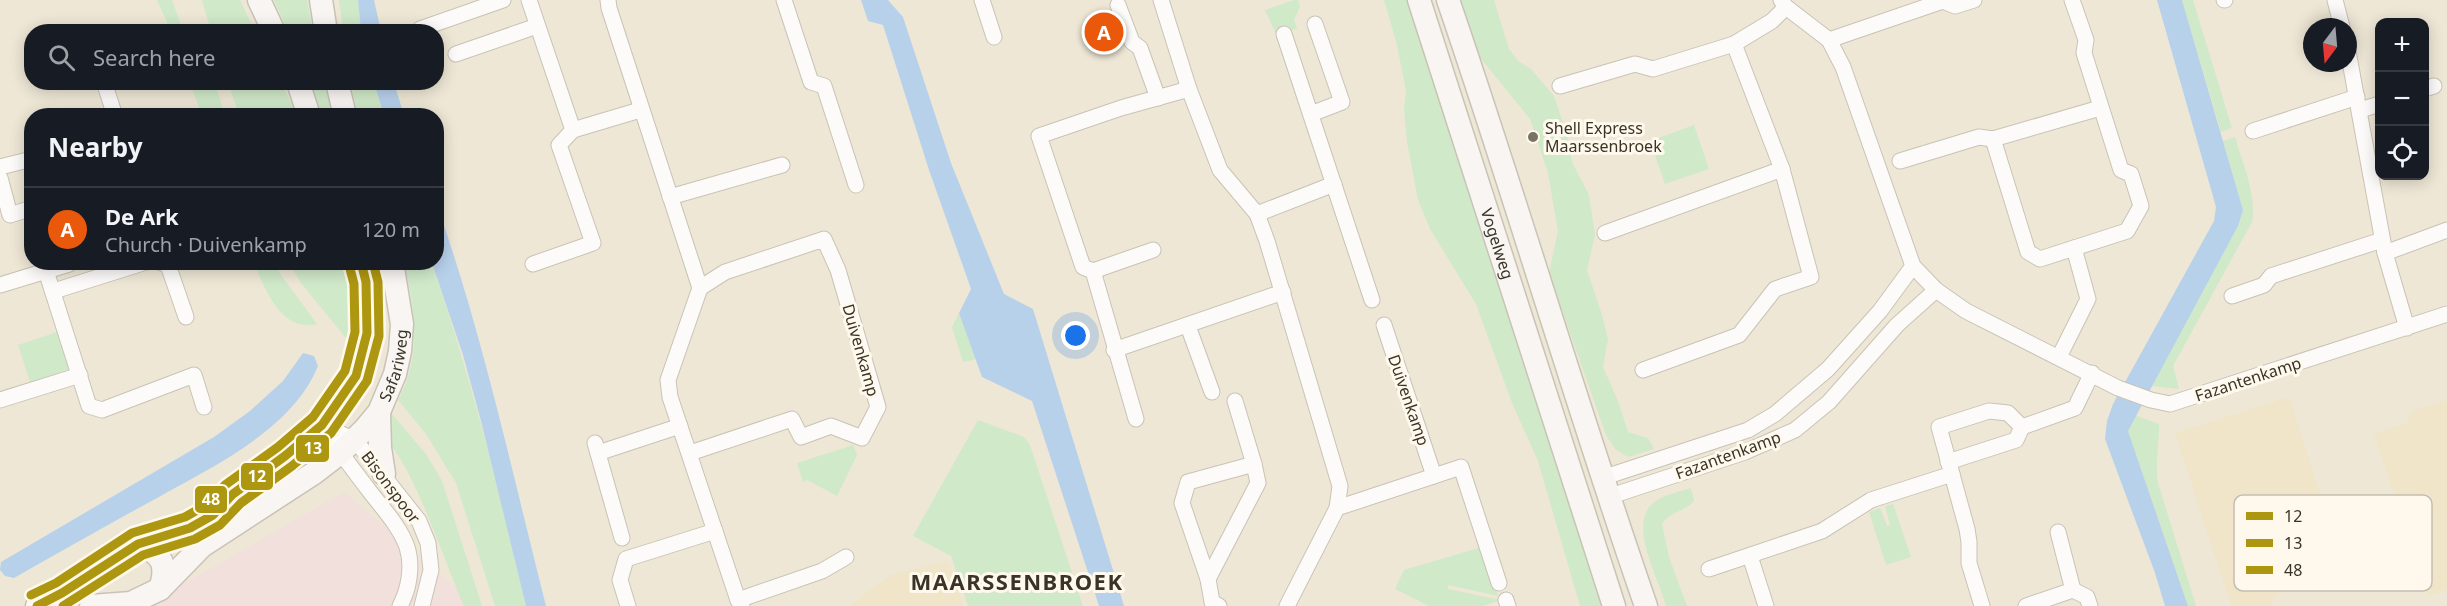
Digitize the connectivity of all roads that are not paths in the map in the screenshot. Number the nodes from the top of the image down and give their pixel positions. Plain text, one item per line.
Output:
1 (259, 0) edge
2 (321, 0) edge
3 (503, 0) edge
4 (529, 0) edge
5 (608, 0) edge
6 (784, 0) edge
7 (982, 0) edge
8 (1161, 0) edge
9 (1419, 0) edge
10 (1448, 0) edge
11 (1974, 0) edge
12 (2072, 0) edge
13 (2336, 0) edge
14 (1784, 3) edge
15 (1118, 5) dead end
16 (2340, 18) edge
17 (270, 24) edge
18 (325, 24) edge
19 (434, 24) edge
20 (1315, 24) dead end
21 (537, 26) junction
22 (1284, 34) dead end
23 (994, 37) dead end
24 (1828, 40) junction
25 (1734, 44) junction
26 (456, 54) dead end
27 (2352, 72) edge
28 (1560, 86) dead end
29 (1189, 89) junction
30 (107, 90) edge
31 (301, 90) edge
32 (340, 90) edge
33 (1158, 98) junction
34 (2359, 103) junction
35 (2375, 104) edge
36 (112, 108) edge
37 (306, 108) edge
38 (343, 108) edge
39 (2100, 108) junction
40 (640, 110) junction
41 (1311, 114) junction
42 (573, 130) junction
43 (2253, 131) dead end
44 (1993, 139) junction
45 (24, 161) edge
46 (1900, 161) dead end
47 (782, 165) dead end
48 (0, 167) edge
49 (1782, 169) junction
50 (0, 178) edge
51 (1334, 184) junction
52 (856, 185) dead end
53 (670, 197) junction
54 (24, 211) edge
55 (1257, 214) junction
56 (2447, 230) edge
57 (1605, 233) dead end
58 (2383, 246) junction
59 (2074, 248) junction
60 (1153, 250) dead end
61 (533, 264) dead end
62 (1913, 266) junction
63 (49, 270) edge
64 (72, 270) edge
65 (120, 270) edge
66 (170, 270) edge
67 (363, 270) edge
68 (393, 270) edge
69 (46, 271) junction
70 (1093, 271) junction
71 (77, 283) junction
72 (0, 285) edge
73 (700, 288) junction
74 (1936, 290) junction
75 (54, 291) junction
76 (1283, 292) junction
77 (2232, 296) dead end
78 (1372, 300) dead end
79 (2447, 314) edge
80 (186, 317) dead end
81 (1383, 325) dead end
82 (1188, 326) junction
83 (2407, 328) junction
84 (1114, 350) junction
85 (2059, 357) junction
86 (1643, 370) dead end
87 (2092, 373) junction
88 (80, 375) junction
89 (1212, 392) dead end
90 (0, 400) edge
91 (1235, 401) dead end
92 (204, 407) dead end
93 (379, 412) junction
94 (1136, 419) dead end
95 (322, 425) junction
96 (680, 426) junction
97 (2022, 427) junction
98 (348, 447) junction
99 (690, 453) junction
100 (1254, 464) junction
101 (1950, 468) junction
102 (384, 474) junction
103 (1434, 476) junction
104 (1605, 487) junction
105 (1578, 497) junction
106 (1337, 508) junction
107 (715, 531) junction
108 (2058, 532) dead end
109 (622, 538) dead end
110 (138, 544) junction
111 (1750, 556) junction
112 (846, 558) dead end
113 (1709, 568) dead end
114 (1208, 579) junction
115 (1499, 583) dead end
116 (160, 589) junction
117 (2073, 590) junction
118 (740, 603) edge
119 (37, 606) edge
120 (91, 606) edge
121 (400, 606) edge
122 (422, 606) edge
123 (628, 606) edge
124 (1219, 606) edge
125 (1287, 606) edge
126 (1614, 606) edge
127 (1646, 606) edge
128 (1766, 606) edge
129 (1982, 606) edge
130 (2026, 606) edge
131 (2090, 606) edge

1 - 17 street
2 - 18 street
3 - 19 street
4 - 21 street
5 - 40 street
6 - 52 street
7 - 23 street
8 - 29 street
9 - 105 street, Vogelweg
10 - 104 street, Vogelweg
11 - 24 street
12 - 39 street
13 - 16 street
14 - 24 street, Fazantenkamp
14 - 25 street, Fazantenkamp
15 - 33 street
20 - 41 street
21 - 26 street
21 - 42 street
22 - 41 street
24 - 62 street, Fazantenkamp
25 - 28 street, Fazantenkamp
25 - 49 street
27 - 34 street
29 - 33 street
29 - 55 street
30 - 36 street
31 - 37 street
32 - 38 street
33 - 70 street
34 - 35 street
34 - 43 street
34 - 58 street
39 - 44 street
39 - 59 street
40 - 42 street
40 - 53 street
41 - 51 street
42 - 61 street
44 - 46 street
44 - 59 street
45 - 48 street
47 - 53 street
49 - 57 street
49 - 86 street
50 - 54 street
51 - 55 street
51 - 78 street
53 - 73 street
55 - 76 street
56 - 58 street
58 - 77 street
58 - 83 street
59 - 85 street
60 - 70 street
62 - 74 street, Fazantenkamp
62 - 104 street, Fazantenkamp
63 - 69 street
64 - 71 street
65 - 71 street
66 - 80 street
67 - 95 street, Safariweg
68 - 93 street, Safariweg
69 - 72 street
69 - 75 street
70 - 84 street
71 - 75 street
73 - 96 street
73 - 99 street, Duivenkamp
74 - 85 street, Fazantenkamp
74 - 104 street, Fazantenkamp
75 - 88 street
76 - 82 street
76 - 106 street
79 - 83 street, Fazantenkamp
81 - 103 street, Duivenkamp
82 - 84 street
82 - 89 street
83 - 87 street, Fazantenkamp
84 - 94 street
85 - 87 street, Fazantenkamp
87 - 97 street
88 - 90 street
88 - 92 street
91 - 100 street
93 - 98 street, Safariweg
93 - 102 street
95 - 98 street
95 - 110 street, Safariweg
96 - 99 street
96 - 109 street
97 - 101 street
97 - 101 street
98 - 102 street, Bisonspoor
98 - 116 street, Safariweg
98 - 121 street, Bisonspoor
99 - 107 street
100 - 114 street
100 - 114 street
101 - 111 street
101 - 129 street
102 - 122 street, Bisonspoor
103 - 106 street
103 - 115 street
104 - 105 street
104 - 127 street, Vogelweg
105 - 126 street, Vogelweg
106 - 125 street
107 - 118 street
107 - 123 street
108 - 117 street
110 - 116 street
110 - 119 street, Safariweg
111 - 113 street
111 - 128 street
112 - 118 street
114 - 124 street
116 - 120 street, Safariweg
117 - 130 street
117 - 131 street

